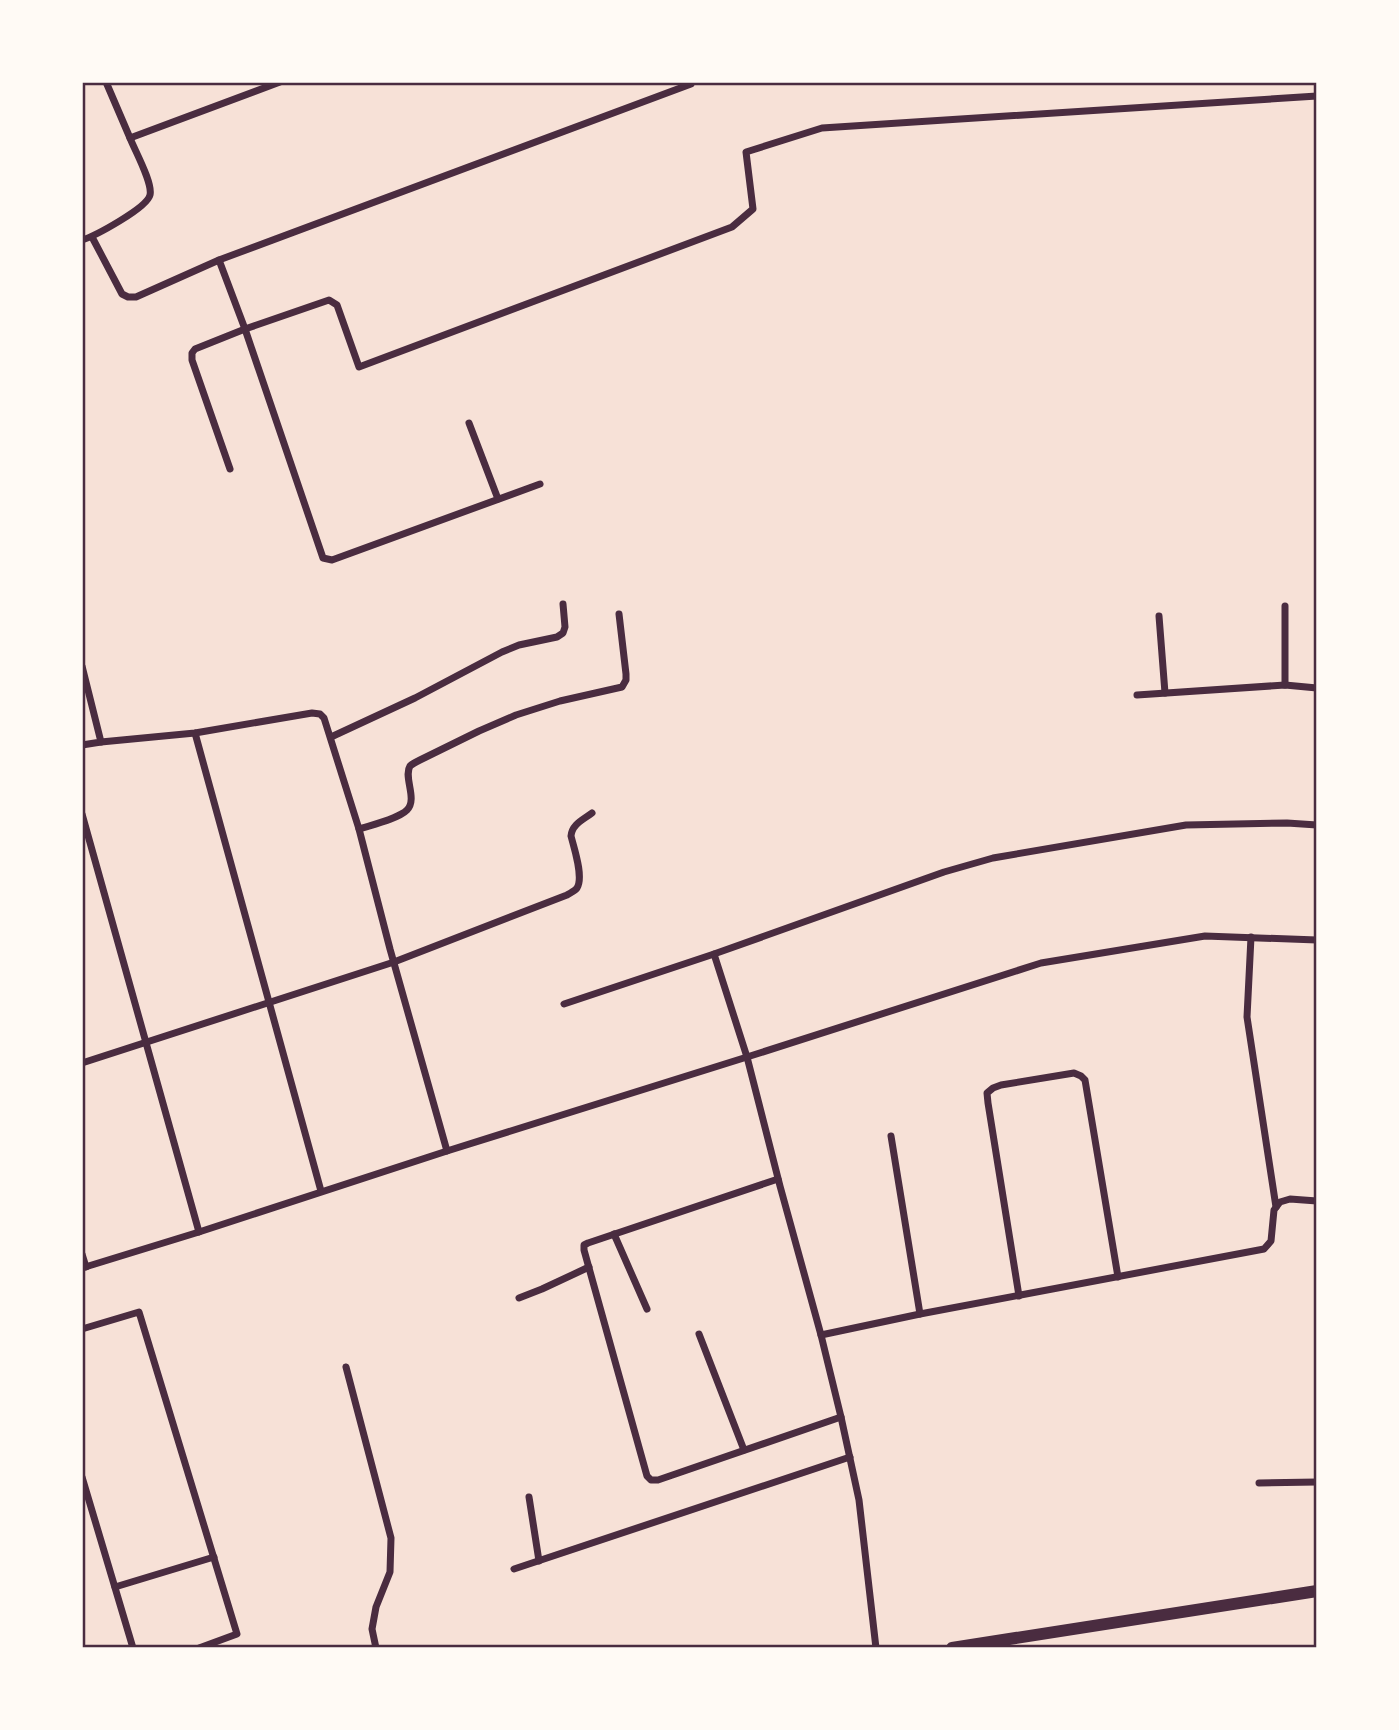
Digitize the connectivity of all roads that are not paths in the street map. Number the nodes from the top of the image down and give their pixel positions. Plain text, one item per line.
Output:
1 (106, 82) edge
2 (279, 82) edge
3 (691, 84) dead end
4 (1317, 96) edge
5 (130, 138) junction
6 (92, 237) junction
7 (82, 240) edge
8 (219, 260) junction
9 (245, 329) junction
10 (468, 423) dead end
11 (230, 469) dead end
12 (540, 484) dead end
13 (498, 499) junction
14 (563, 604) dead end
15 (1285, 606) dead end
16 (619, 614) dead end
17 (1159, 617) dead end
18 (82, 666) edge
19 (1285, 685) junction
20 (1317, 688) edge
21 (1165, 693) junction
22 (1137, 695) dead end
23 (195, 733) junction
24 (331, 737) junction
25 (101, 742) junction
26 (82, 745) edge
27 (592, 813) dead end
28 (82, 814) edge
29 (1317, 825) edge
30 (359, 829) junction
31 (1251, 937) junction
32 (1317, 940) edge
33 (714, 954) junction
34 (394, 962) junction
35 (268, 1003) junction
36 (564, 1004) dead end
37 (146, 1043) junction
38 (747, 1057) junction
39 (82, 1063) edge
40 (891, 1136) dead end
41 (447, 1151) junction
42 (778, 1179) junction
43 (321, 1191) junction
44 (1317, 1201) edge
45 (1276, 1207) junction
46 (200, 1232) junction
47 (614, 1234) junction
48 (82, 1254) edge
49 (589, 1266) junction
50 (84, 1268) edge
51 (1118, 1277) junction
52 (1019, 1296) junction
53 (519, 1298) dead end
54 (647, 1309) dead end
55 (920, 1314) junction
56 (82, 1329) edge
57 (699, 1334) dead end
58 (821, 1335) junction
59 (346, 1367) dead end
60 (841, 1417) junction
61 (744, 1450) junction
62 (849, 1457) junction
63 (82, 1477) edge
64 (1317, 1482) edge
65 (1259, 1483) dead end
66 (529, 1497) dead end
67 (214, 1558) junction
68 (539, 1561) junction
69 (514, 1569) dead end
70 (115, 1587) junction
71 (1317, 1591) edge
72 (133, 1648) edge
73 (199, 1648) edge
74 (376, 1648) edge
75 (876, 1648) edge
76 (952, 1648) edge

1 - 5 street
2 - 5 street
3 - 8 street
4 - 9 street
5 - 6 street
6 - 7 street
6 - 8 street
8 - 9 street
9 - 11 street
9 - 13 street
10 - 13 street
12 - 13 street
14 - 24 street
15 - 19 street
16 - 30 street
17 - 21 street
18 - 25 street
19 - 20 street
19 - 21 street
21 - 22 street
23 - 24 street
23 - 25 street
23 - 35 street
24 - 30 street
25 - 26 street
27 - 34 street
28 - 37 street
29 - 33 street
30 - 34 street
31 - 32 street
31 - 38 street
31 - 45 street
33 - 36 street
33 - 38 street
34 - 35 street
34 - 41 street
35 - 37 street
35 - 43 street
37 - 39 street
37 - 46 street
38 - 41 street
38 - 42 street
40 - 55 street
41 - 43 street
42 - 47 street
42 - 58 street
43 - 46 street
44 - 45 street
45 - 51 street
46 - 50 street
47 - 49 street
47 - 54 street
48 - 50 street
49 - 53 street
49 - 61 street
51 - 52 street
51 - 52 street
52 - 55 street
55 - 58 street
56 - 67 street
57 - 61 street
58 - 60 street
59 - 74 street
60 - 61 street
60 - 62 street
62 - 68 street
62 - 75 street
63 - 70 street
64 - 65 street
66 - 68 street
67 - 70 street
67 - 73 street
68 - 69 street
70 - 72 street
71 - 76 street

